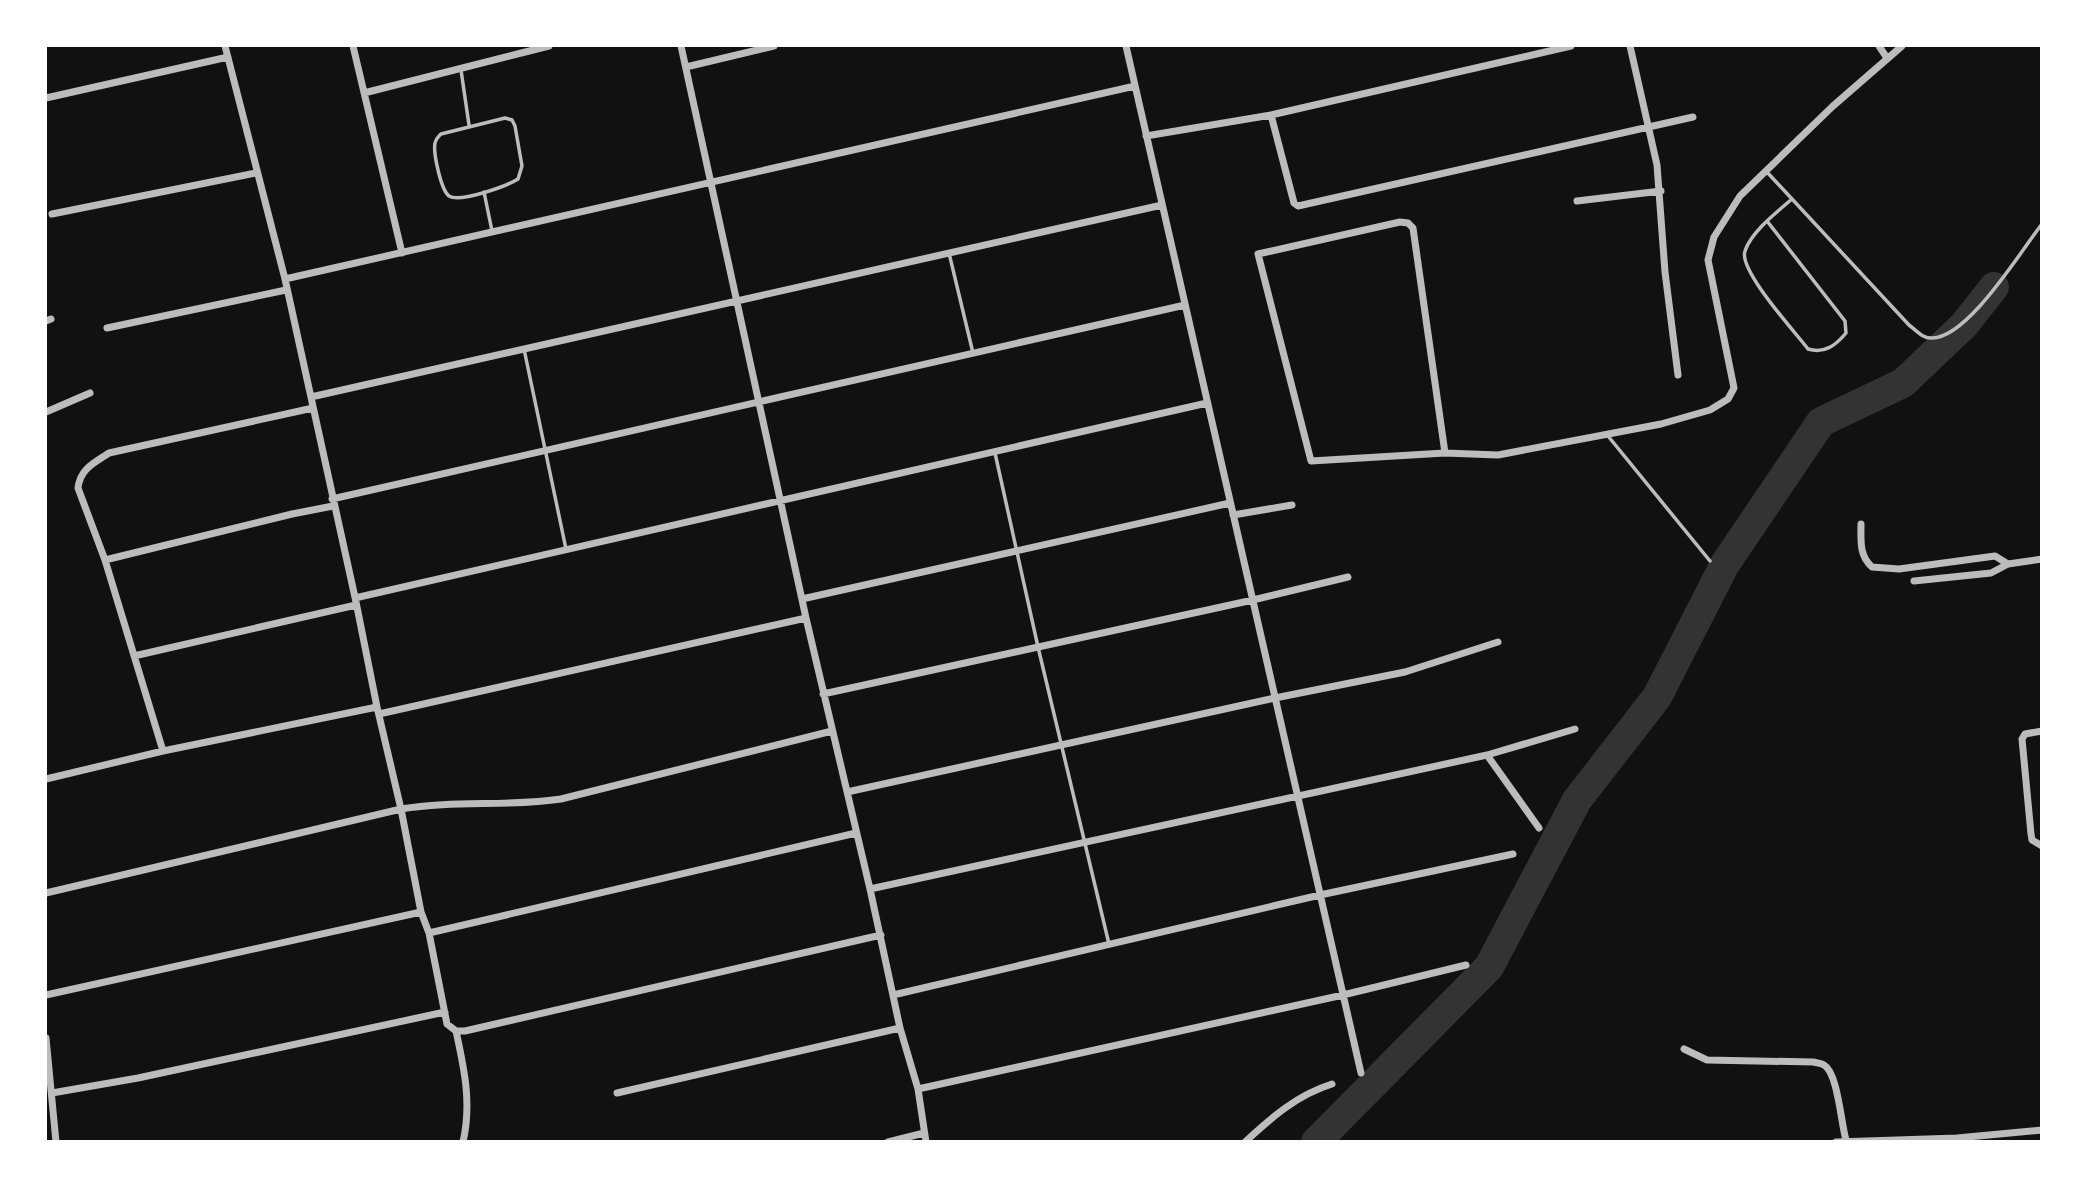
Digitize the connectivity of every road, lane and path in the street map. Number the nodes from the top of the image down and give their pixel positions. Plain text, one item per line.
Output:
1 (225, 46) edge
2 (353, 46) edge
3 (549, 46) edge
4 (681, 46) edge
5 (774, 46) edge
6 (1126, 46) edge
7 (1571, 46) edge
8 (1630, 46) edge
9 (1878, 46) edge
10 (1902, 46) edge
11 (228, 57) junction
12 (1887, 58) junction
13 (686, 67) junction
14 (460, 68) junction
15 (1135, 86) junction
16 (364, 93) junction
17 (46, 98) edge
18 (1270, 115) junction
19 (1693, 117) dead end
20 (469, 126) junction
21 (1648, 127) junction
22 (1146, 136) junction
23 (1766, 170) junction
24 (256, 173) junction
25 (711, 182) junction
26 (1661, 191) junction
27 (484, 192) junction
28 (1792, 199) junction
29 (1577, 201) dead end
30 (1162, 205) junction
31 (52, 214) dead end
32 (1767, 221) junction
33 (2042, 223) edge
34 (492, 231) junction
35 (402, 253) junction
36 (949, 253) junction
37 (285, 279) junction
38 (286, 290) junction
39 (738, 302) junction
40 (1185, 305) junction
41 (107, 328) dead end
42 (524, 349) junction
43 (973, 353) junction
44 (1678, 375) dead end
45 (90, 393) dead end
46 (311, 397) junction
47 (760, 401) junction
48 (1207, 403) junction
49 (313, 408) junction
50 (46, 412) edge
51 (1606, 434) junction
52 (544, 449) junction
53 (995, 452) junction
54 (1445, 453) junction
55 (780, 500) junction
56 (1230, 502) junction
57 (333, 503) junction
58 (1292, 505) dead end
59 (1233, 515) junction
60 (1861, 524) dead end
61 (566, 549) junction
62 (1017, 550) junction
63 (2042, 559) edge
64 (105, 560) junction
65 (1710, 561) dead end
66 (2008, 564) junction
67 (1348, 577) dead end
68 (1914, 581) dead end
69 (802, 599) junction
70 (1253, 600) junction
71 (356, 601) junction
72 (806, 618) junction
73 (1498, 642) dead end
74 (1038, 647) junction
75 (134, 656) junction
76 (823, 694) junction
77 (1275, 698) junction
78 (378, 710) junction
79 (1575, 729) dead end
80 (832, 731) junction
81 (2042, 731) edge
82 (1060, 745) junction
83 (163, 751) junction
84 (1487, 755) junction
85 (46, 779) edge
86 (847, 792) junction
87 (1298, 797) junction
88 (401, 809) junction
89 (1539, 828) dead end
90 (856, 833) junction
91 (1084, 844) junction
92 (2042, 846) edge
93 (1513, 854) dead end
94 (870, 889) junction
95 (46, 893) edge
96 (1320, 895) junction
97 (421, 912) junction
98 (429, 933) junction
99 (881, 935) junction
100 (1109, 944) junction
101 (1466, 965) dead end
102 (46, 995) edge
103 (893, 995) junction
104 (1343, 995) junction
105 (445, 1012) junction
106 (900, 1028) junction
107 (456, 1031) junction
108 (46, 1038) edge
109 (1684, 1049) dead end
110 (1361, 1073) dead end
111 (1332, 1084) dead end
112 (918, 1089) junction
113 (52, 1093) junction
114 (617, 1093) dead end
115 (2042, 1130) edge
116 (925, 1137) edge
117 (1846, 1140) edge
118 (56, 1142) edge
119 (463, 1142) edge
120 (888, 1142) edge
121 (1245, 1142) edge
122 (1836, 1142) edge

1 - 11 street
2 - 16 street
3 - 14 street
4 - 13 street
5 - 13 street
6 - 15 street
7 - 18 street
8 - 21 street
9 - 12 street
10 - 12 street
11 - 17 street
11 - 24 street
12 - 23 street
13 - 25 street
14 - 16 street
14 - 20 lane
15 - 22 street
15 - 25 street
16 - 35 street
18 - 21 street
18 - 22 street
19 - 21 street
20 - 27 lane
20 - 27 lane
21 - 26 street
22 - 30 street
23 - 28 lane
23 - 51 street
24 - 31 street
24 - 37 street
25 - 34 street
25 - 39 street
26 - 29 street
26 - 44 street
27 - 34 lane
28 - 32 lane
28 - 33 lane
30 - 36 street
30 - 40 street
32 - 32 lane
34 - 35 street
35 - 37 street
36 - 39 street
36 - 43 lane
37 - 38 street
38 - 41 street
38 - 46 street
39 - 42 street
39 - 47 street
40 - 43 street
40 - 48 street
42 - 46 street
42 - 52 lane
43 - 47 street
45 - 50 street
46 - 49 street
47 - 52 street
47 - 55 street
48 - 53 street
48 - 56 street
49 - 57 street
49 - 64 street
51 - 54 street
51 - 65 lane
52 - 57 street
52 - 61 lane
53 - 55 street
53 - 62 lane
54 - 54 street
55 - 61 street
55 - 69 street
56 - 59 street
56 - 62 street
57 - 64 street
57 - 71 street
58 - 59 street
59 - 70 street
60 - 66 street
61 - 71 street
62 - 69 street
62 - 74 lane
63 - 66 street
64 - 75 street
66 - 68 street
67 - 70 street
69 - 72 street
70 - 74 street
70 - 77 street
71 - 75 street
71 - 78 street
72 - 76 street
72 - 78 street
73 - 77 street
74 - 76 street
74 - 82 lane
75 - 83 street
76 - 80 street
77 - 82 street
77 - 87 street
78 - 83 street
78 - 88 street
79 - 84 street
80 - 86 street
80 - 88 street
81 - 92 street
82 - 86 street
82 - 91 lane
83 - 85 street
84 - 87 street
84 - 89 street
86 - 90 street
87 - 91 street
87 - 96 street
88 - 95 street
88 - 97 street
90 - 94 street
90 - 98 street
91 - 94 street
91 - 100 lane
93 - 96 street
94 - 99 street
96 - 100 street
96 - 104 street
97 - 98 street
97 - 102 street
98 - 105 street
99 - 103 street
99 - 107 street
100 - 103 street
101 - 104 street
103 - 106 street
104 - 110 street
104 - 112 street
105 - 107 street
105 - 113 street
106 - 112 street
106 - 114 street
107 - 119 street
108 - 113 street
109 - 117 street
111 - 121 street
112 - 116 street
113 - 118 street
115 - 117 street
116 - 120 street
117 - 122 street

